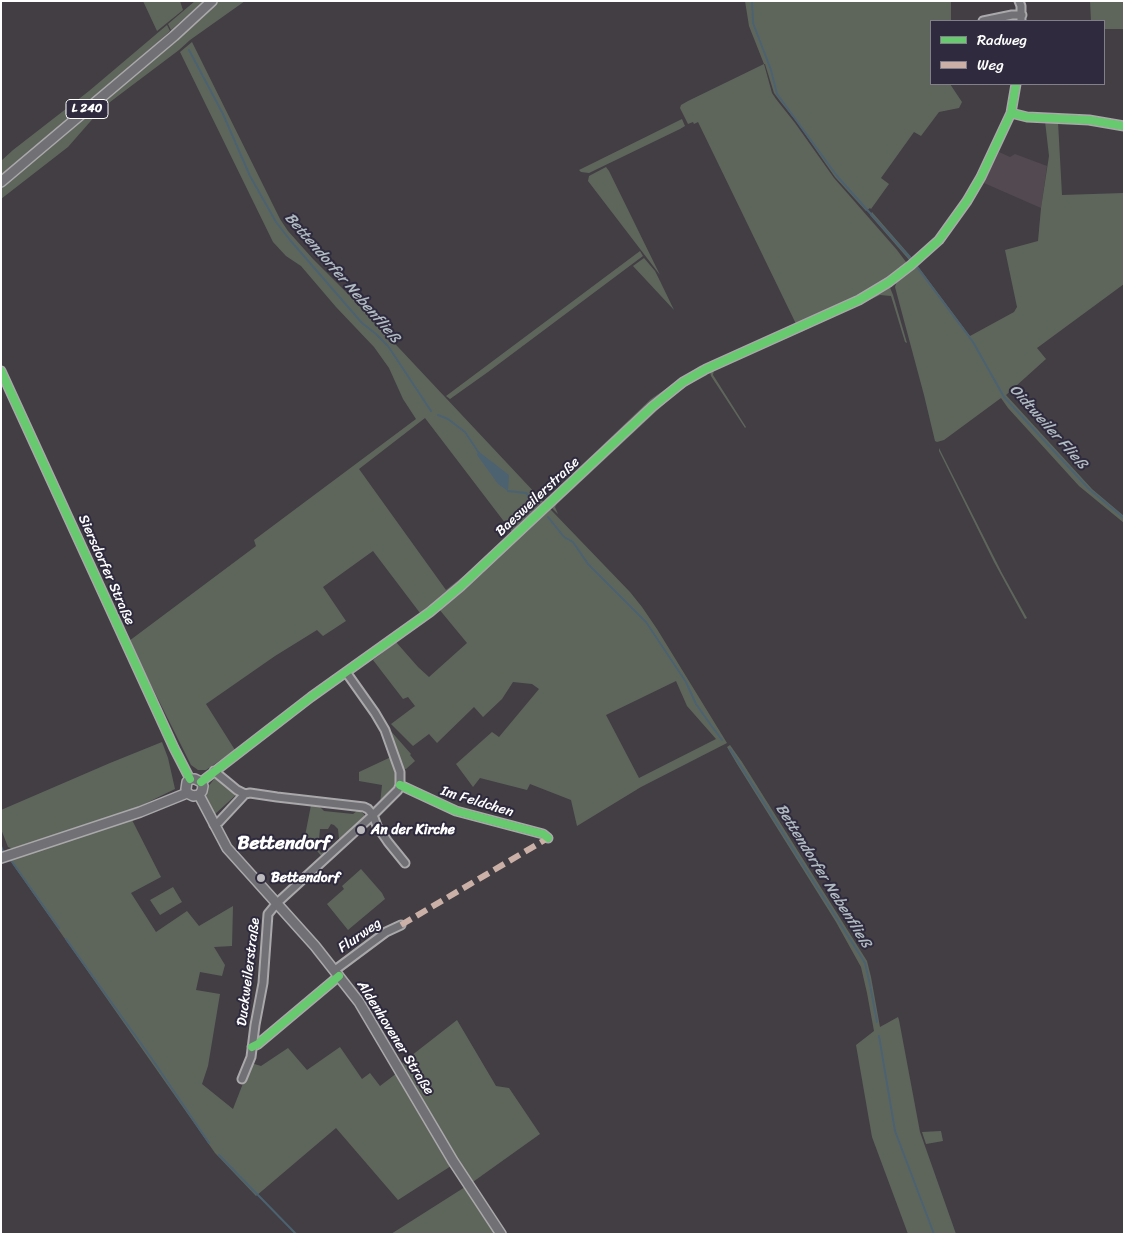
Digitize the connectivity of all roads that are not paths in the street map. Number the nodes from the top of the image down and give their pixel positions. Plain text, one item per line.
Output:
1 (212, 1) edge
2 (1019, 1) edge
3 (1021, 18) edge
4 (987, 20) edge
5 (1016, 85) edge
6 (1011, 113) junction
7 (1124, 126) edge
8 (1, 182) edge
9 (1, 370) edge
10 (346, 672) junction
11 (214, 771) junction
12 (190, 779) junction
13 (201, 782) junction
14 (400, 785) junction
15 (187, 793) junction
16 (199, 794) junction
17 (245, 794) junction
18 (373, 816) junction
19 (214, 825) junction
20 (548, 838) dead end
21 (1, 858) edge
22 (405, 863) dead end
23 (277, 902) junction
24 (401, 924) dead end
25 (337, 973) junction
26 (252, 1046) junction
27 (242, 1079) dead end
28 (501, 1234) edge

1 - 8 main road, L 240
2 - 3 street
3 - 4 street
5 - 6 street, Baesweilerstraße
6 - 7 street
6 - 10 street, Baesweilerstraße
9 - 12 street, Siersdorfer Straße
10 - 11 street, Baesweilerstraße
10 - 14 street
11 - 13 street, Baesweilerstraße
11 - 17 street
12 - 13 main road
12 - 15 main road
13 - 16 main road
14 - 18 street
14 - 20 street, Im Feldchen
15 - 16 main road
15 - 21 main road
16 - 19 main road, Aldenhovener Straße
17 - 18 street
17 - 19 street
18 - 22 street
18 - 23 street
19 - 23 main road, Aldenhovener Straße
23 - 25 main road, Aldenhovener Straße
23 - 26 street, Duckweilerstraße
24 - 25 street, Flurweg
25 - 26 street, Duckweilerstraße
25 - 28 main road, Aldenhovener Straße
26 - 27 street, Duckweilerstraße

